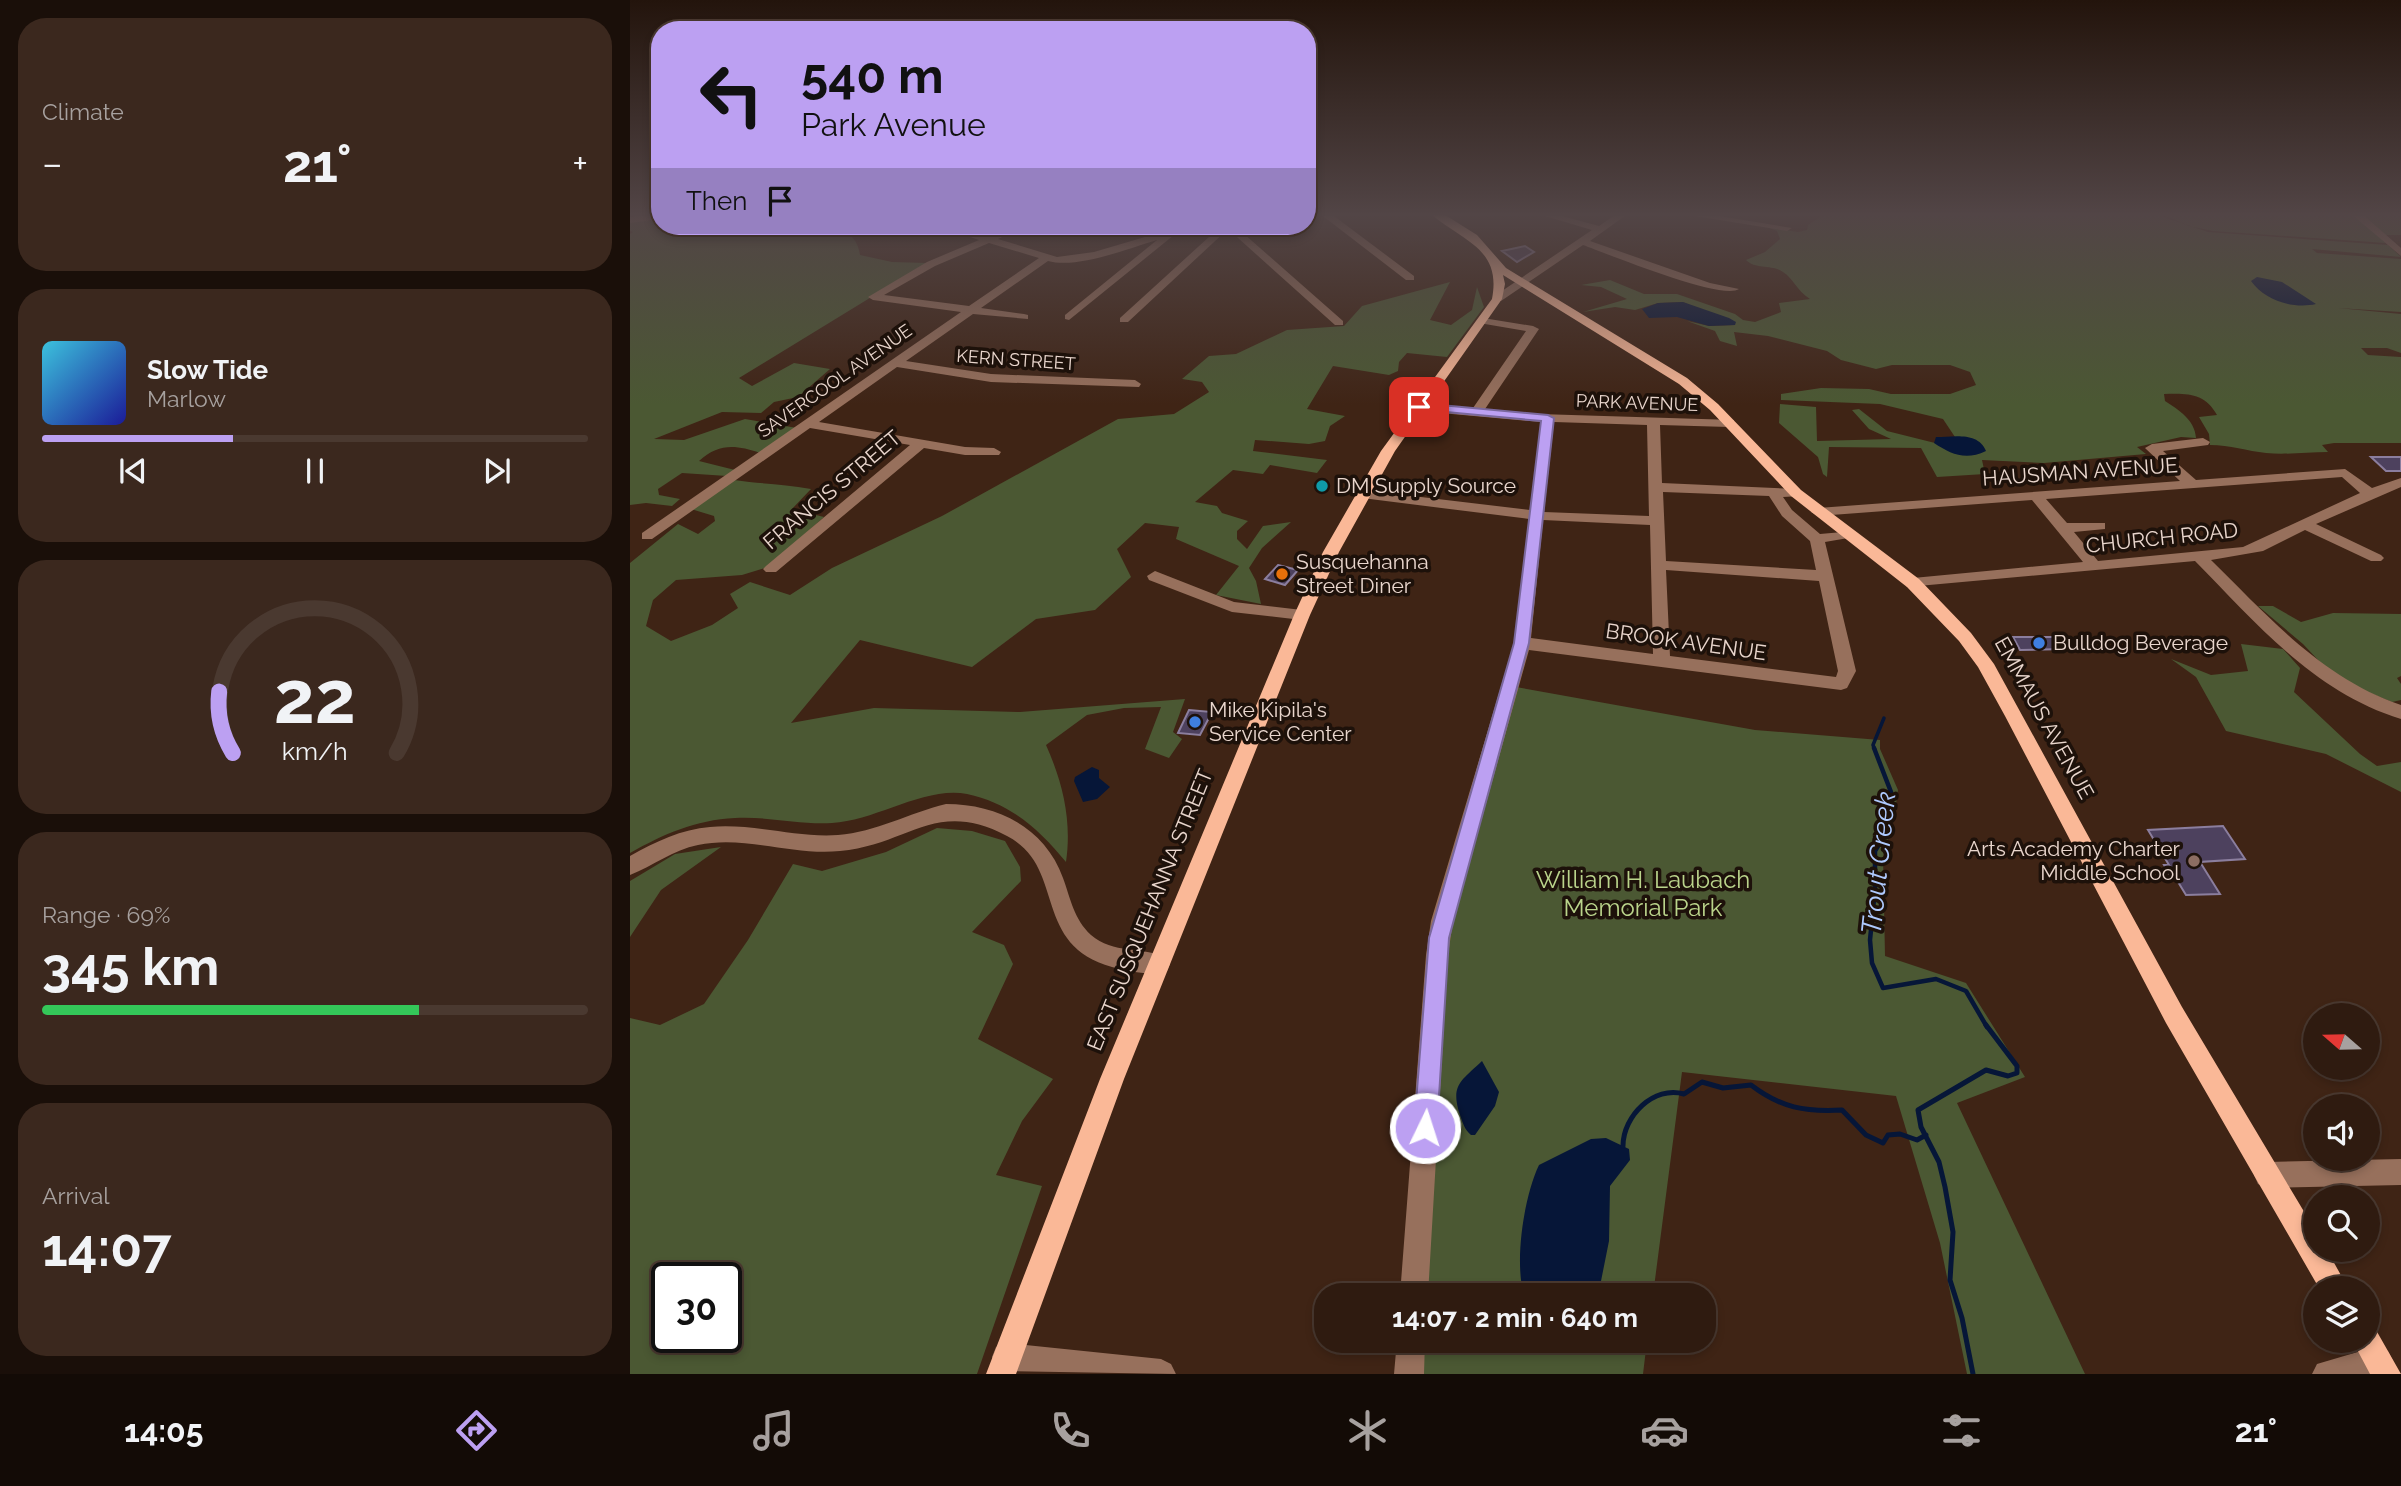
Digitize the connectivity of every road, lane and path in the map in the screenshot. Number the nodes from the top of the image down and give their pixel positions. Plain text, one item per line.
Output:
1 (906, 277) edge
2 (1017, 277) edge
3 (1117, 277) edge
4 (1171, 277) edge
5 (1286, 277) edge
6 (1498, 277) edge
7 (1514, 277) edge
8 (1526, 277) edge
9 (1683, 277) edge
10 (1520, 281) junction
11 (1734, 289) dead end
12 (1497, 299) junction
13 (969, 310) junction
14 (1024, 317) dead end
15 (1069, 317) dead end
16 (1124, 320) dead end
17 (1483, 321) junction
18 (1339, 323) dead end
19 (896, 363) junction
20 (1135, 384) dead end
21 (1419, 407) junction
22 (1476, 413) junction
23 (1548, 418) junction
24 (1653, 421) junction
25 (1729, 423) junction
26 (808, 424) junction
27 (2203, 442) dead end
28 (920, 444) junction
29 (994, 452) dead end
30 (2401, 482) edge
31 (2192, 484) junction
32 (1655, 487) junction
33 (1773, 492) junction
34 (1796, 493) junction
35 (1362, 494) junction
36 (2369, 494) junction
37 (2035, 496) junction
38 (1818, 512) junction
39 (1536, 515) junction
40 (1656, 521) junction
41 (2303, 523) junction
42 (2100, 526) dead end
43 (2062, 528) junction
44 (1849, 534) junction
45 (647, 536) dead end
46 (1817, 539) junction
47 (2199, 557) junction
48 (2376, 558) dead end
49 (1658, 565) junction
50 (2095, 567) junction
51 (771, 569) dead end
52 (1156, 576) dead end
53 (1826, 576) junction
54 (1913, 583) junction
55 (1302, 615) junction
56 (1522, 643) junction
57 (1662, 662) junction
58 (2401, 712) edge
59 (630, 866) edge
60 (1159, 964) junction
61 (2401, 1172) edge
62 (2267, 1175) junction
63 (2327, 1276) edge
64 (1415, 1283) edge
65 (1410, 1353) edge
66 (2377, 1358) edge
67 (1004, 1366) edge
68 (1161, 1374) edge
69 (1409, 1374) edge
70 (2327, 1374) edge

1 - 13 street
2 - 13 street, SAVERCOOL AVENUE
3 - 15 street
4 - 16 street
5 - 18 street
6 - 12 main road
7 - 10 main road, EMMAUS AVENUE
8 - 10 street
9 - 11 street
10 - 12 street
10 - 25 main road, EMMAUS AVENUE
12 - 17 main road, EAST SUSQUEHANNA STREET
13 - 14 street
13 - 19 street, SAVERCOOL AVENUE
17 - 21 main road, EAST SUSQUEHANNA STREET
17 - 22 street
19 - 20 street, KERN STREET
19 - 26 street, SAVERCOOL AVENUE
21 - 22 street, PARK AVENUE
21 - 35 main road, EAST SUSQUEHANNA STREET
22 - 23 street, PARK AVENUE
23 - 24 street, PARK AVENUE
23 - 39 street
24 - 25 street, PARK AVENUE
24 - 32 street
25 - 34 main road, EMMAUS AVENUE
26 - 28 street
26 - 45 street, SAVERCOOL AVENUE
27 - 31 street
28 - 29 street
28 - 51 street, FRANCIS STREET
30 - 36 street, CHURCH ROAD
31 - 36 street, HAUSMAN AVENUE
31 - 37 street, HAUSMAN AVENUE
32 - 33 street
32 - 40 street
33 - 34 street
33 - 46 street
34 - 38 main road, EMMAUS AVENUE
35 - 39 street
35 - 55 main road, EAST SUSQUEHANNA STREET
36 - 41 street, CHURCH ROAD
37 - 38 street, HAUSMAN AVENUE
37 - 43 street
38 - 44 main road, EMMAUS AVENUE
39 - 40 street
39 - 56 street
40 - 49 street
41 - 47 street, CHURCH ROAD
41 - 48 street
42 - 43 street
43 - 50 street
44 - 46 street
44 - 54 main road, EMMAUS AVENUE
46 - 53 street
47 - 50 street, CHURCH ROAD
47 - 58 street
49 - 53 street
49 - 57 street
50 - 54 street, CHURCH ROAD
52 - 55 street
53 - 57 street, BROOK AVENUE
54 - 62 main road, EMMAUS AVENUE
55 - 60 main road, EAST SUSQUEHANNA STREET
56 - 57 street, BROOK AVENUE
56 - 64 street
59 - 60 street
60 - 67 main road, EAST SUSQUEHANNA STREET
61 - 62 street
62 - 63 main road, EMMAUS AVENUE
65 - 69 street
66 - 70 street
67 - 68 street

